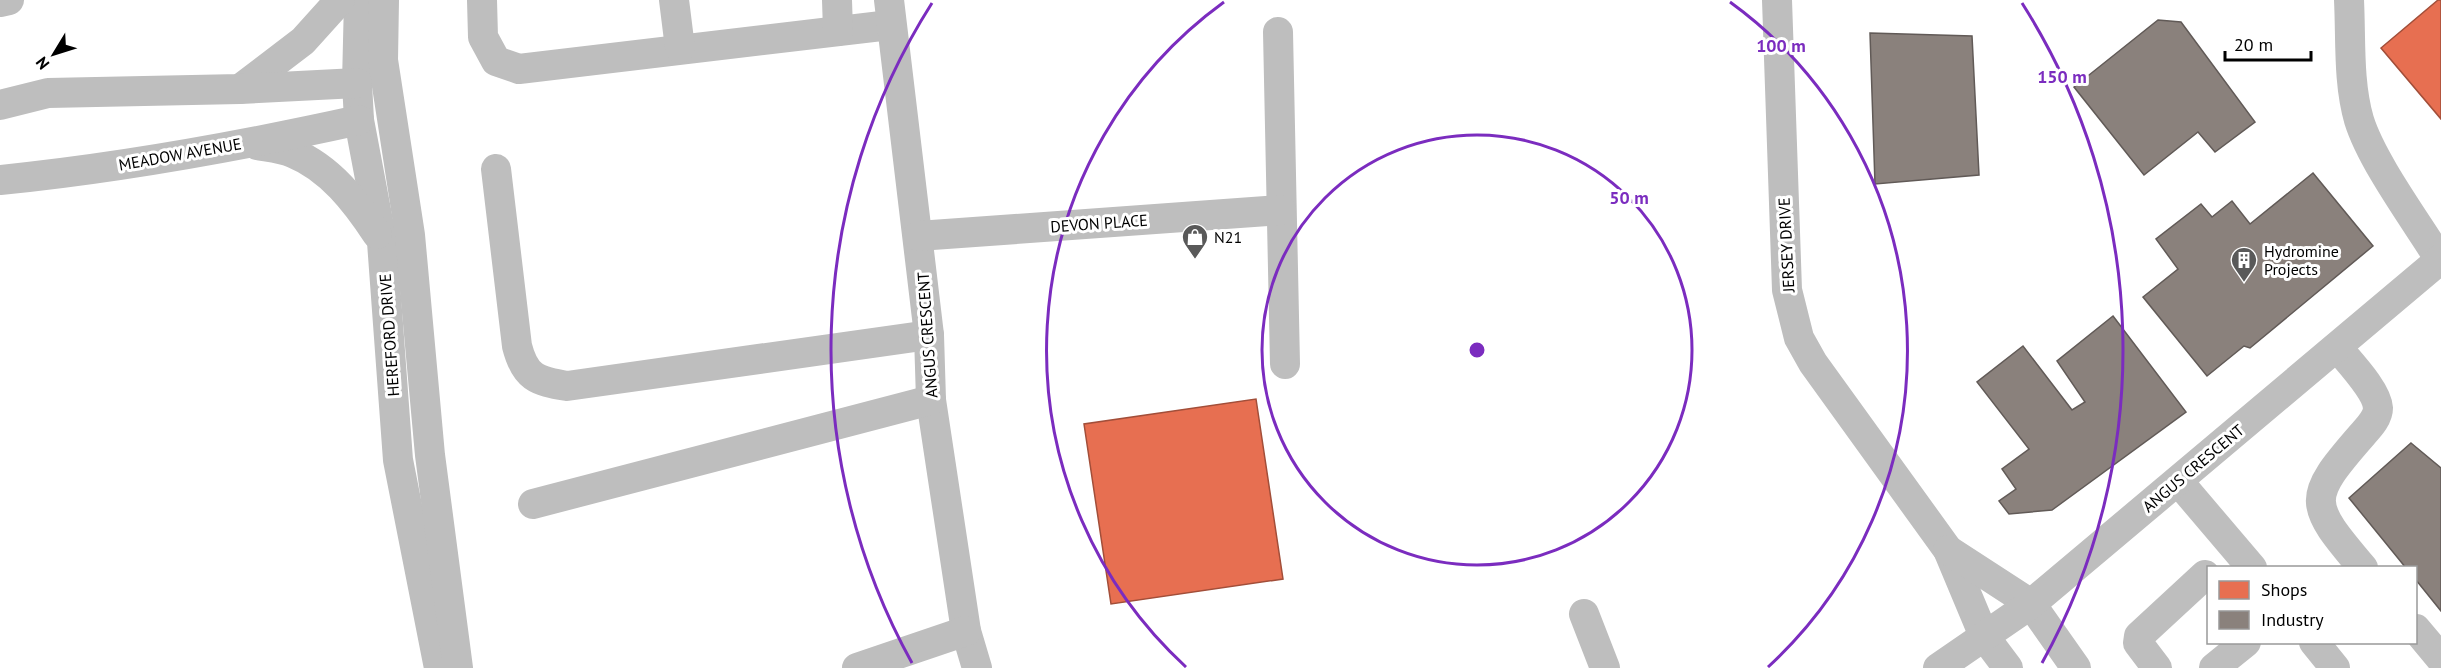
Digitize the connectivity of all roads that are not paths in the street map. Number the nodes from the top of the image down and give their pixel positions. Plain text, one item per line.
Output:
1 (9, 0) edge
2 (340, 0) edge
3 (360, 0) edge
4 (384, 0) edge
5 (482, 0) edge
6 (674, 0) edge
7 (837, 0) edge
8 (1778, 0) edge
9 (2349, 0) edge
10 (0, 2) edge
11 (890, 12) edge
12 (838, 31) junction
13 (1278, 32) dead end
14 (680, 48) junction
15 (383, 60) junction
16 (240, 89) junction
17 (362, 101) junction
18 (0, 105) edge
19 (393, 134) junction
20 (247, 142) junction
21 (496, 169) dead end
22 (0, 180) edge
23 (1281, 210) junction
24 (918, 236) junction
25 (382, 242) junction
26 (2441, 260) edge
27 (929, 335) junction
28 (2337, 347) junction
29 (1285, 364) dead end
30 (931, 400) junction
31 (2178, 481) junction
32 (533, 504) dead end
33 (1948, 550) junction
34 (2251, 566) edge
35 (2362, 566) edge
36 (2205, 575) dead end
37 (2031, 604) junction
38 (1584, 614) dead end
39 (966, 631) junction
40 (2417, 631) edge
41 (1984, 636) junction
42 (2244, 644) edge
43 (2316, 644) edge
44 (2441, 659) edge
45 (439, 668) edge
46 (458, 668) edge
47 (857, 668) edge
48 (977, 668) edge
49 (1605, 668) edge
50 (1938, 668) edge
51 (2008, 668) edge
52 (2076, 668) edge
53 (2157, 668) edge
54 (2214, 668) edge
55 (2335, 668) edge

1 - 10 street
2 - 16 street
3 - 17 street, HEREFORD DRIVE
4 - 15 street, HEREFORD DRIVE
5 - 14 street
6 - 14 street
7 - 12 street
8 - 33 street, JERSEY DRIVE
9 - 26 street
11 - 12 street
11 - 24 street, ANGUS CRESCENT
12 - 14 street
13 - 23 street
15 - 17 street
15 - 19 street, HEREFORD DRIVE
16 - 17 street
16 - 18 street
17 - 19 street
17 - 20 street, MEADOW AVENUE
17 - 25 street, HEREFORD DRIVE
19 - 46 street, HEREFORD DRIVE
20 - 22 street, MEADOW AVENUE
20 - 25 street
21 - 27 street
23 - 24 street, DEVON PLACE
23 - 29 street
24 - 27 street, ANGUS CRESCENT
25 - 45 street, HEREFORD DRIVE
26 - 28 street, ANGUS CRESCENT
27 - 30 street, ANGUS CRESCENT
28 - 31 street, ANGUS CRESCENT
28 - 35 street
30 - 32 street
30 - 39 street, ANGUS CRESCENT
31 - 34 street
31 - 37 street, ANGUS CRESCENT
33 - 37 street, JERSEY DRIVE
33 - 41 street, JERSEY DRIVE
36 - 53 street
37 - 41 street, ANGUS CRESCENT
37 - 52 street, JERSEY DRIVE
38 - 49 street
39 - 47 street
39 - 48 street, ANGUS CRESCENT
40 - 44 street
41 - 50 street, ANGUS CRESCENT
41 - 51 street, JERSEY DRIVE
42 - 54 street
43 - 55 street

